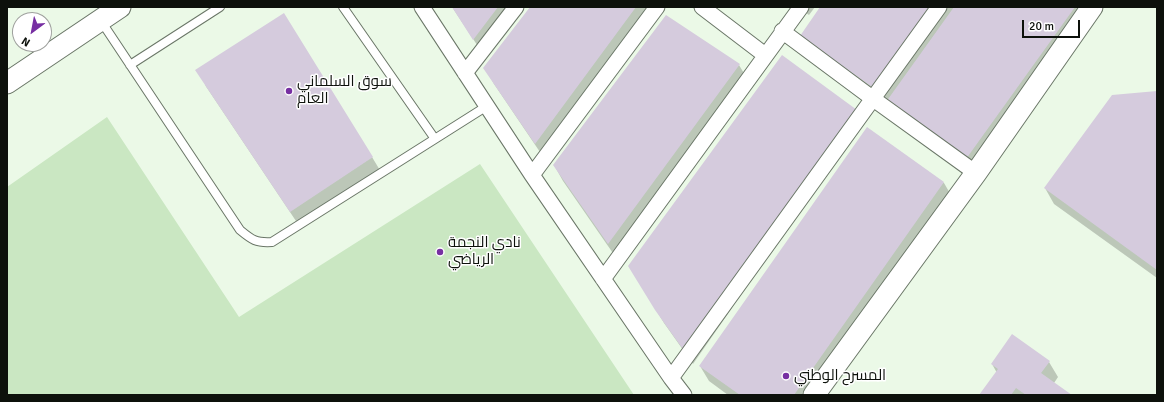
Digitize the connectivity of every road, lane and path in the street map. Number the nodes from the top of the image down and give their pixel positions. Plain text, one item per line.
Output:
1 (120, 7) edge
2 (220, 7) edge
3 (343, 7) edge
4 (422, 7) edge
5 (516, 7) edge
6 (657, 7) edge
7 (702, 7) edge
8 (801, 7) edge
9 (938, 7) edge
10 (1092, 7) edge
11 (100, 20) junction
12 (782, 31) junction
13 (765, 55) junction
14 (130, 65) junction
15 (465, 73) junction
16 (7, 83) edge
17 (872, 98) junction
18 (487, 106) junction
19 (435, 139) junction
20 (976, 173) junction
21 (532, 174) junction
22 (604, 279) junction
23 (671, 378) junction
24 (684, 395) edge
25 (814, 395) edge

1 - 11 street
2 - 14 lane
3 - 19 lane
4 - 15 street
5 - 15 street
6 - 21 street
7 - 13 street
8 - 12 street
9 - 17 street
10 - 20 street
11 - 14 lane
11 - 16 street
12 - 13 street
12 - 17 street
13 - 22 street
14 - 19 lane
15 - 18 street
17 - 20 street
17 - 23 street
18 - 19 lane
18 - 21 street
20 - 25 street
21 - 22 street
22 - 23 street
23 - 24 street

